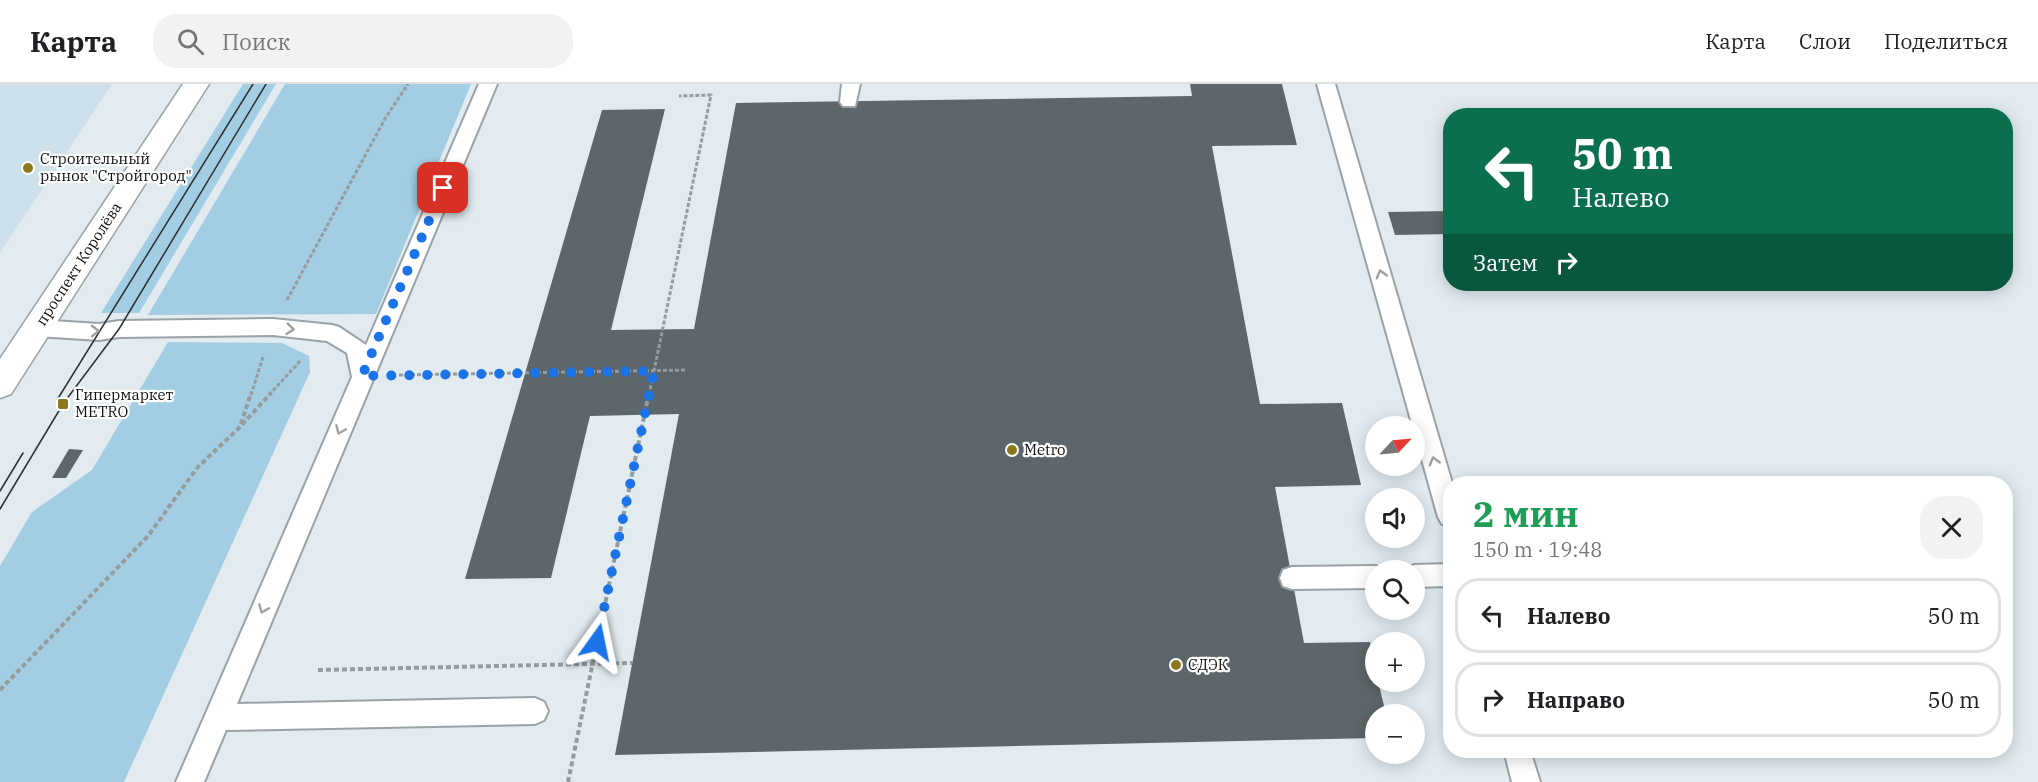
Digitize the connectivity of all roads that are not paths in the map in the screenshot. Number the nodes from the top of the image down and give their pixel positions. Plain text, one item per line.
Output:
1 (196, 84) edge
2 (488, 84) edge
3 (1326, 84) edge
4 (37, 328) junction
5 (362, 376) junction
6 (0, 385) edge
7 (1443, 493) edge
8 (1443, 575) edge
9 (1425, 576) edge
10 (1365, 577) edge
11 (1292, 578) dead end
12 (535, 711) dead end
13 (217, 717) junction
14 (1519, 758) edge
15 (190, 782) edge
16 (1526, 782) edge

1 - 4 main road, проспект Королёва
2 - 5 lane
7 -> 3 lane
4 -> 5 lane
4 - 6 main road, проспект Королёва
5 -> 13 lane
8 - 9 lane
10 - 11 lane
12 - 13 lane
13 - 15 lane
14 - 16 lane

